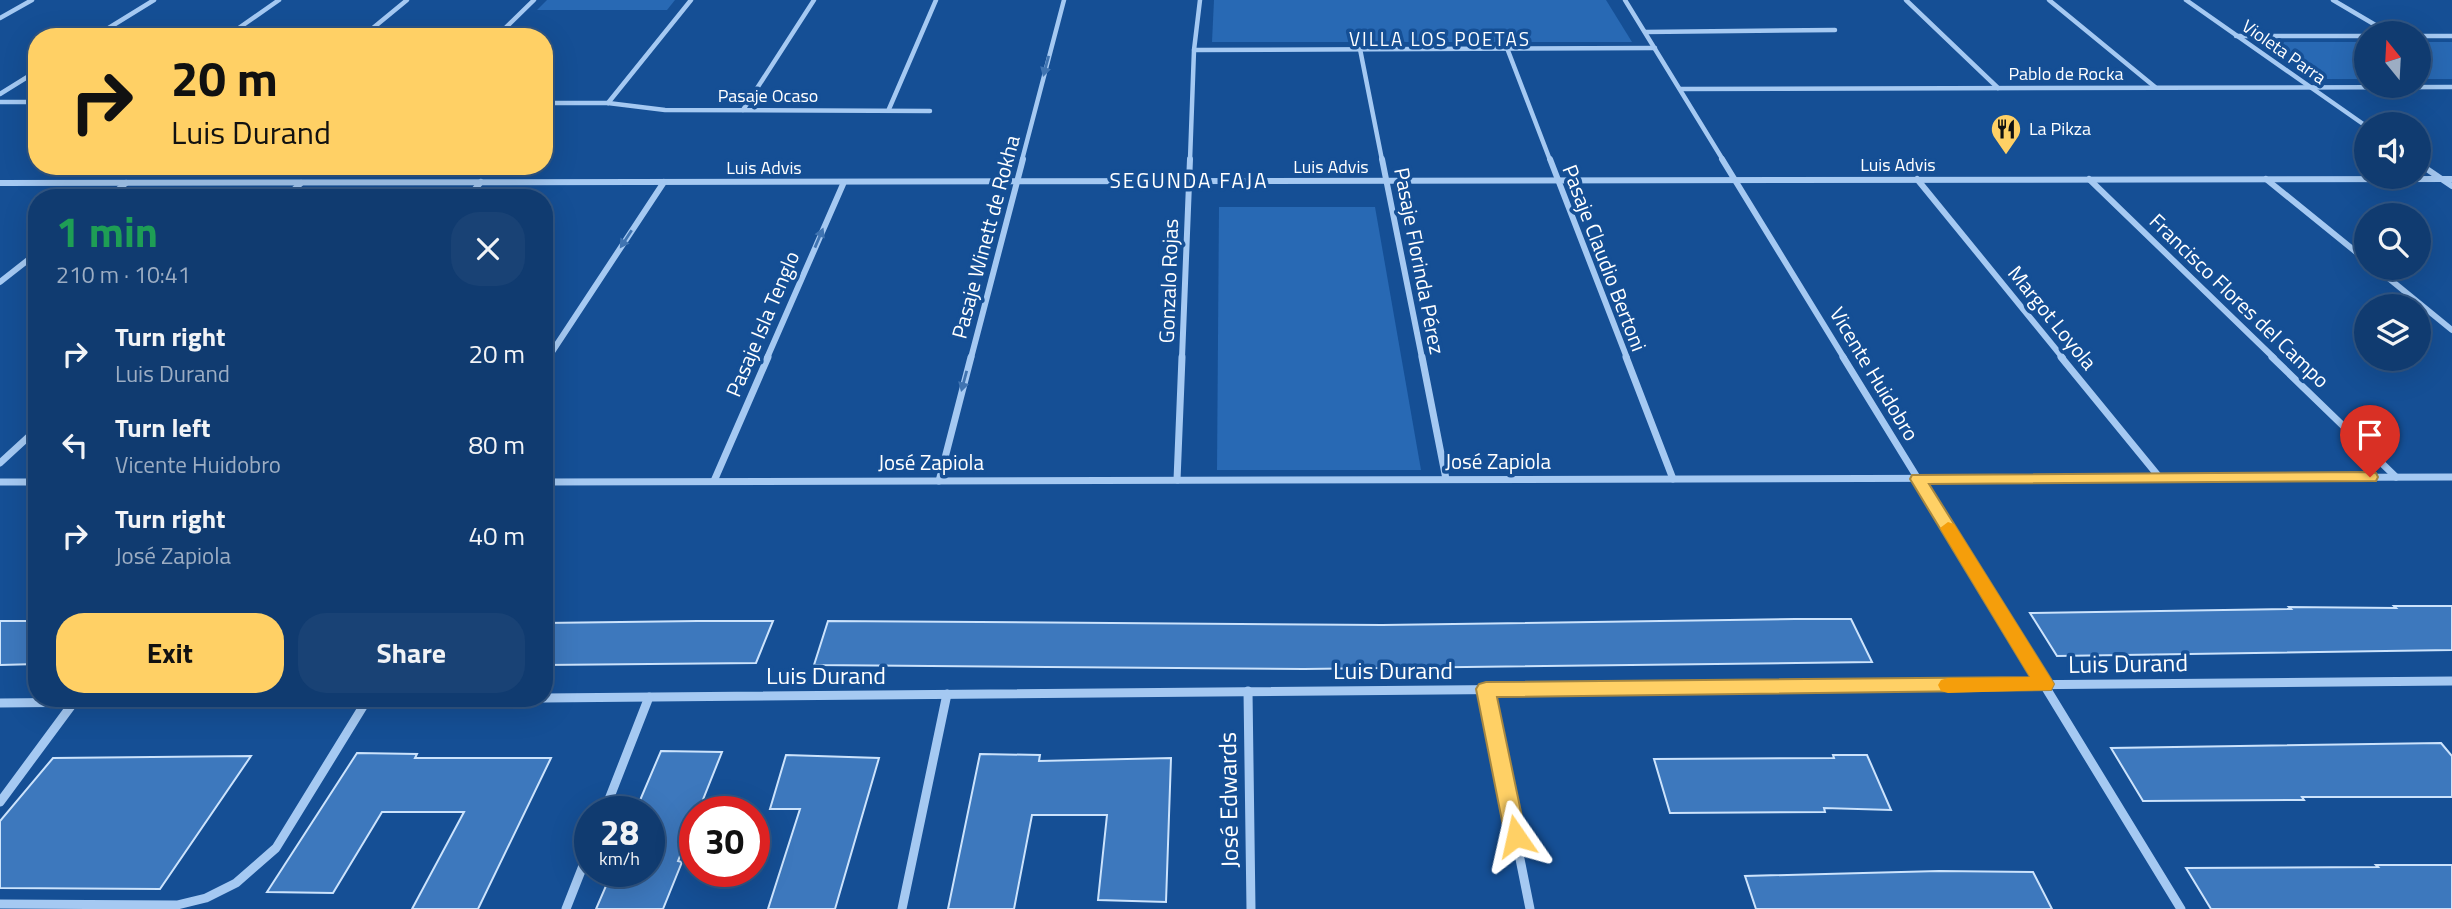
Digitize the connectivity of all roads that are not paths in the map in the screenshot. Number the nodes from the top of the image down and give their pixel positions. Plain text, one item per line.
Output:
1 (32, 0) edge
2 (155, 0) edge
3 (279, 0) edge
4 (407, 0) edge
5 (534, 0) edge
6 (691, 0) edge
7 (814, 0) edge
8 (936, 0) edge
9 (1063, 0) edge
10 (1199, 0) edge
11 (1625, 0) edge
12 (1906, 0) edge
13 (2049, 0) edge
14 (2186, 0) edge
15 (2333, 0) edge
16 (0, 18) edge
17 (2369, 21) edge
18 (109, 28) edge
19 (239, 28) edge
20 (373, 28) edge
21 (505, 28) edge
22 (1835, 30) dead end
23 (1645, 32) junction
24 (2235, 36) junction
25 (2354, 36) edge
26 (2431, 36) edge
27 (2452, 36) edge
28 (1507, 48) junction
29 (1655, 48) junction
30 (1360, 49) junction
31 (1194, 50) junction
32 (28, 77) edge
33 (2156, 87) junction
34 (2310, 87) junction
35 (2452, 87) edge
36 (1998, 88) junction
37 (1680, 89) junction
38 (0, 94) edge
39 (0, 102) edge
40 (28, 102) edge
41 (553, 103) edge
42 (608, 103) junction
43 (889, 108) junction
44 (743, 110) junction
45 (930, 111) dead end
46 (2354, 118) edge
47 (2431, 172) edge
48 (2266, 178) junction
49 (1917, 179) junction
50 (2089, 179) junction
51 (2442, 179) junction
52 (2452, 179) edge
53 (1387, 180) junction
54 (1558, 180) junction
55 (1735, 180) junction
56 (844, 181) junction
57 (1016, 181) junction
58 (1189, 181) junction
59 (127, 182) junction
60 (481, 182) junction
61 (664, 182) junction
62 (0, 183) edge
63 (301, 183) junction
64 (2452, 186) edge
65 (119, 189) edge
66 (295, 189) edge
67 (475, 189) edge
68 (2354, 250) edge
69 (28, 260) edge
70 (2391, 280) edge
71 (0, 282) edge
72 (2452, 330) edge
73 (553, 351) edge
74 (28, 437) edge
75 (0, 463) edge
76 (2396, 477) junction
77 (2452, 477) edge
78 (2160, 478) junction
79 (1673, 479) junction
80 (1918, 479) junction
81 (1177, 480) junction
82 (1446, 480) junction
83 (714, 481) junction
84 (939, 481) junction
85 (0, 482) edge
86 (28, 482) edge
87 (553, 482) edge
88 (2452, 681) edge
89 (2044, 684) junction
90 (1486, 689) junction
91 (1248, 691) junction
92 (947, 694) junction
93 (649, 697) junction
94 (553, 698) edge
95 (0, 703) edge
96 (28, 703) edge
97 (70, 707) edge
98 (364, 707) edge
99 (610, 796) edge
100 (0, 802) edge
101 (575, 887) edge
102 (0, 904) edge
103 (566, 909) edge
104 (902, 909) edge
105 (1251, 909) edge
106 (1530, 909) edge
107 (2182, 909) edge

1 - 16 street
2 - 18 street
3 - 19 street
4 - 20 street
5 - 21 street
6 - 42 street
7 - 44 street
8 - 43 street
9 -> 57 street, Pasaje Winett de Rokha
10 - 31 street, Gonzalo Rojas
11 - 23 street, Vicente Huidobro
12 - 36 street
13 - 33 street
14 - 24 street, Violeta Parra
15 - 17 street
22 - 23 street
23 - 29 street, Vicente Huidobro
24 - 25 street
24 - 34 street, Violeta Parra
26 - 27 street
28 - 29 street
28 - 30 street
28 - 54 street, Pasaje Claudio Bertoni
29 - 37 street, Vicente Huidobro
30 - 31 street
30 - 53 street, Pasaje Florinda Pérez
31 - 58 street, Gonzalo Rojas
32 - 38 street
33 - 34 street, Pablo de Rocka
33 - 36 street, Pablo de Rocka
34 - 35 street, Pablo de Rocka
34 - 46 street, Violeta Parra
36 - 37 street, Pablo de Rocka
37 - 55 street, Vicente Huidobro
39 - 40 street
41 - 42 street, Pasaje Ocaso
42 - 44 street, Pasaje Ocaso
43 - 44 street, Pasaje Ocaso
43 - 45 street, Pasaje Ocaso
47 - 51 street
48 - 50 street, Luis Advis
48 - 51 street, Luis Advis
48 - 68 street
49 - 50 street, Luis Advis
49 - 55 street, Luis Advis
49 - 78 street, Margot Loyola
50 - 76 street, Francisco Flores del Campo
51 - 52 street, Luis Advis
51 - 64 street
53 - 54 street, Luis Advis
53 - 58 street, Luis Advis
53 - 82 street, Pasaje Florinda Pérez
54 - 55 street, Luis Advis
54 - 79 street, Pasaje Claudio Bertoni
55 - 80 street, Vicente Huidobro
56 - 57 street, Luis Advis
56 - 61 street, Luis Advis
83 -> 56 street, Pasaje Isla Tenglo
57 - 58 street, Luis Advis
57 -> 84 street, Pasaje Winett de Rokha
58 - 81 street, Gonzalo Rojas
59 - 62 street, Luis Advis
59 - 63 street, Luis Advis
59 - 65 street
60 - 61 street, Luis Advis
60 - 63 street, Luis Advis
60 - 67 street
61 -> 73 street
63 - 66 street
69 - 71 street
70 - 72 street
74 - 75 street
76 - 77 street, José Zapiola
76 - 78 street, José Zapiola
78 - 80 street, José Zapiola
79 - 80 street, José Zapiola
79 - 82 street, José Zapiola
80 - 89 street, Vicente Huidobro
81 - 82 street, José Zapiola
81 - 84 street, José Zapiola
83 - 84 street, José Zapiola
83 - 87 street, José Zapiola
85 - 86 street
88 - 89 street, Luis Durand
89 - 90 street, Luis Durand
89 - 107 street, Vicente Huidobro
90 - 91 street, Luis Durand
90 - 106 street
91 - 92 street, Luis Durand
91 - 105 street, José Edwards
92 - 93 street, Luis Durand
92 - 104 street
93 - 94 street, Luis Durand
93 - 99 street
95 - 96 street
97 - 100 street
98 - 102 street
101 - 103 street

